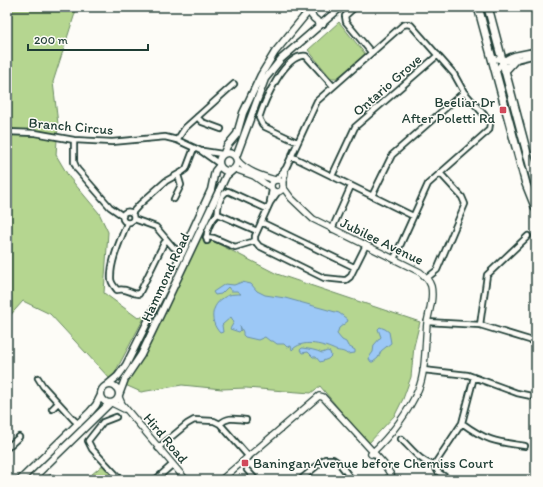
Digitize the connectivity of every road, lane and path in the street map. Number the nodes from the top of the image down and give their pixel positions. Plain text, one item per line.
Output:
1 (341, 7) edge
2 (355, 7) edge
3 (478, 7) edge
4 (488, 7) edge
5 (311, 9) edge
6 (323, 24) junction
7 (283, 42) junction
8 (290, 50) junction
9 (536, 51) edge
10 (371, 52) junction
11 (438, 55) junction
12 (536, 55) edge
13 (492, 57) junction
14 (515, 60) junction
15 (502, 61) junction
16 (505, 71) junction
17 (496, 73) junction
18 (234, 84) dead end
19 (333, 86) junction
20 (464, 92) junction
21 (197, 117) junction
22 (220, 129) dead end
23 (7, 132) edge
24 (74, 140) junction
25 (177, 140) junction
26 (297, 142) junction
27 (194, 148) junction
28 (201, 151) junction
29 (223, 154) junction
30 (291, 156) junction
31 (236, 158) junction
32 (218, 164) junction
33 (286, 168) junction
34 (234, 169) junction
35 (440, 173) junction
36 (178, 175) junction
37 (332, 176) junction
38 (275, 180) junction
39 (283, 185) junction
40 (351, 186) junction
41 (536, 186) edge
42 (274, 191) junction
43 (372, 196) junction
44 (291, 198) junction
45 (174, 199) dead end
46 (267, 209) junction
47 (536, 209) edge
48 (132, 213) junction
49 (218, 214) junction
50 (123, 216) junction
51 (413, 216) junction
52 (134, 219) junction
53 (261, 222) junction
54 (127, 223) junction
55 (332, 229) junction
56 (257, 231) junction
57 (528, 236) dead end
58 (167, 240) junction
59 (255, 241) junction
60 (366, 245) junction
61 (182, 253) junction
62 (394, 259) junction
63 (354, 267) junction
64 (427, 278) junction
65 (427, 322) junction
66 (480, 325) junction
67 (536, 332) edge
68 (535, 342) edge
69 (423, 370) junction
70 (474, 377) junction
71 (38, 378) dead end
72 (106, 386) junction
73 (101, 395) junction
74 (119, 396) junction
75 (536, 397) edge
76 (58, 403) junction
77 (111, 403) junction
78 (52, 409) dead end
79 (127, 411) junction
80 (116, 417) dead end
81 (246, 420) dead end
82 (79, 424) junction
83 (220, 424) junction
84 (462, 424) junction
85 (19, 437) dead end
86 (401, 439) dead end
87 (526, 446) dead end
88 (7, 448) edge
89 (158, 448) junction
90 (371, 451) junction
91 (249, 457) junction
92 (172, 465) junction
93 (434, 465) junction
94 (247, 470) dead end
95 (391, 475) junction
96 (20, 480) edge
97 (32, 480) edge
98 (48, 480) edge
99 (58, 480) edge
100 (120, 480) edge
101 (155, 480) edge
102 (186, 480) edge
103 (221, 480) edge
104 (256, 480) edge
105 (300, 480) edge
106 (352, 480) edge
107 (386, 480) edge
108 (397, 480) edge
109 (450, 480) edge

1 - 6 main road
2 - 10 street
3 - 13 highway
4 - 15 highway
5 - 6 main road
5 - 7 main road
6 - 8 main road
7 - 8 main road
7 - 29 main road
8 - 31 main road
9 - 15 street
10 - 11 street
10 - 19 street
11 - 20 street
11 - 37 street, Ontario Grove
12 - 14 street
13 - 15 street
13 - 17 highway
14 - 15 street
14 - 16 highway
15 - 16 highway
15 - 17 street
16 - 41 highway
17 - 47 highway
18 - 21 street
19 - 26 street
19 - 26 street
20 - 35 street
20 - 43 street
21 - 22 street
21 - 25 street
23 - 24 street, Branch Circus
24 - 25 street, Branch Circus
24 - 50 street
25 - 27 street, Branch Circus
26 - 30 street
27 - 28 street, Branch Circus
27 - 36 street
28 - 29 street, Branch Circus
28 - 32 street, Branch Circus
29 - 31 main road
29 - 32 main road
30 - 33 street
30 - 37 street
31 - 34 main road
31 - 38 street
32 - 34 main road
32 - 61 main road, Hammond Road
33 - 38 street
33 - 39 street
34 - 42 street, Jubilee Avenue
34 - 74 main road, Hammond Road
35 - 51 street
35 - 64 street
36 - 45 street
36 - 48 street
37 - 40 street
38 - 39 street
38 - 42 street
39 - 42 street
39 - 44 street, Jubilee Avenue
40 - 43 street
40 - 55 street
42 - 44 street, Jubilee Avenue
42 - 46 street
43 - 51 street
44 - 55 street, Jubilee Avenue
46 - 49 street
46 - 53 street
48 - 50 street
48 - 52 street
49 - 56 street
49 - 59 street
50 - 54 street
51 - 62 street
52 - 54 street
52 - 58 street
53 - 56 street
53 - 63 street
54 - 58 street
55 - 60 street, Jubilee Avenue
56 - 59 street
57 - 66 street
58 - 61 street
59 - 63 street
60 - 62 street, Jubilee Avenue
60 - 63 street
61 - 72 main road, Hammond Road
62 - 64 street, Jubilee Avenue
64 - 65 street, Jubilee Avenue
65 - 66 street
65 - 69 street, Jubilee Avenue
66 - 68 street
67 - 68 street
69 - 70 street
69 - 90 street, Jubilee Avenue
70 - 75 street
70 - 84 street
71 - 76 street
72 - 73 main road
72 - 74 main road
73 - 77 main road
73 - 82 main road
74 - 77 main road
74 - 79 street, Hird Road
76 - 78 street
76 - 82 street
77 - 79 street, Hird Road
77 - 97 main road
79 - 89 street, Hird Road
80 - 100 street
81 - 83 street
82 - 96 main road
83 - 89 street
83 - 91 street
84 - 87 street
84 - 93 street
85 - 88 street
86 - 93 street
89 - 92 street, Hird Road
90 - 91 street
90 - 95 street
91 - 103 street
92 - 101 street
92 - 102 street, Hird Road
93 - 109 street
94 - 104 street
95 - 107 street
95 - 108 street
98 - 99 street
105 - 106 street

